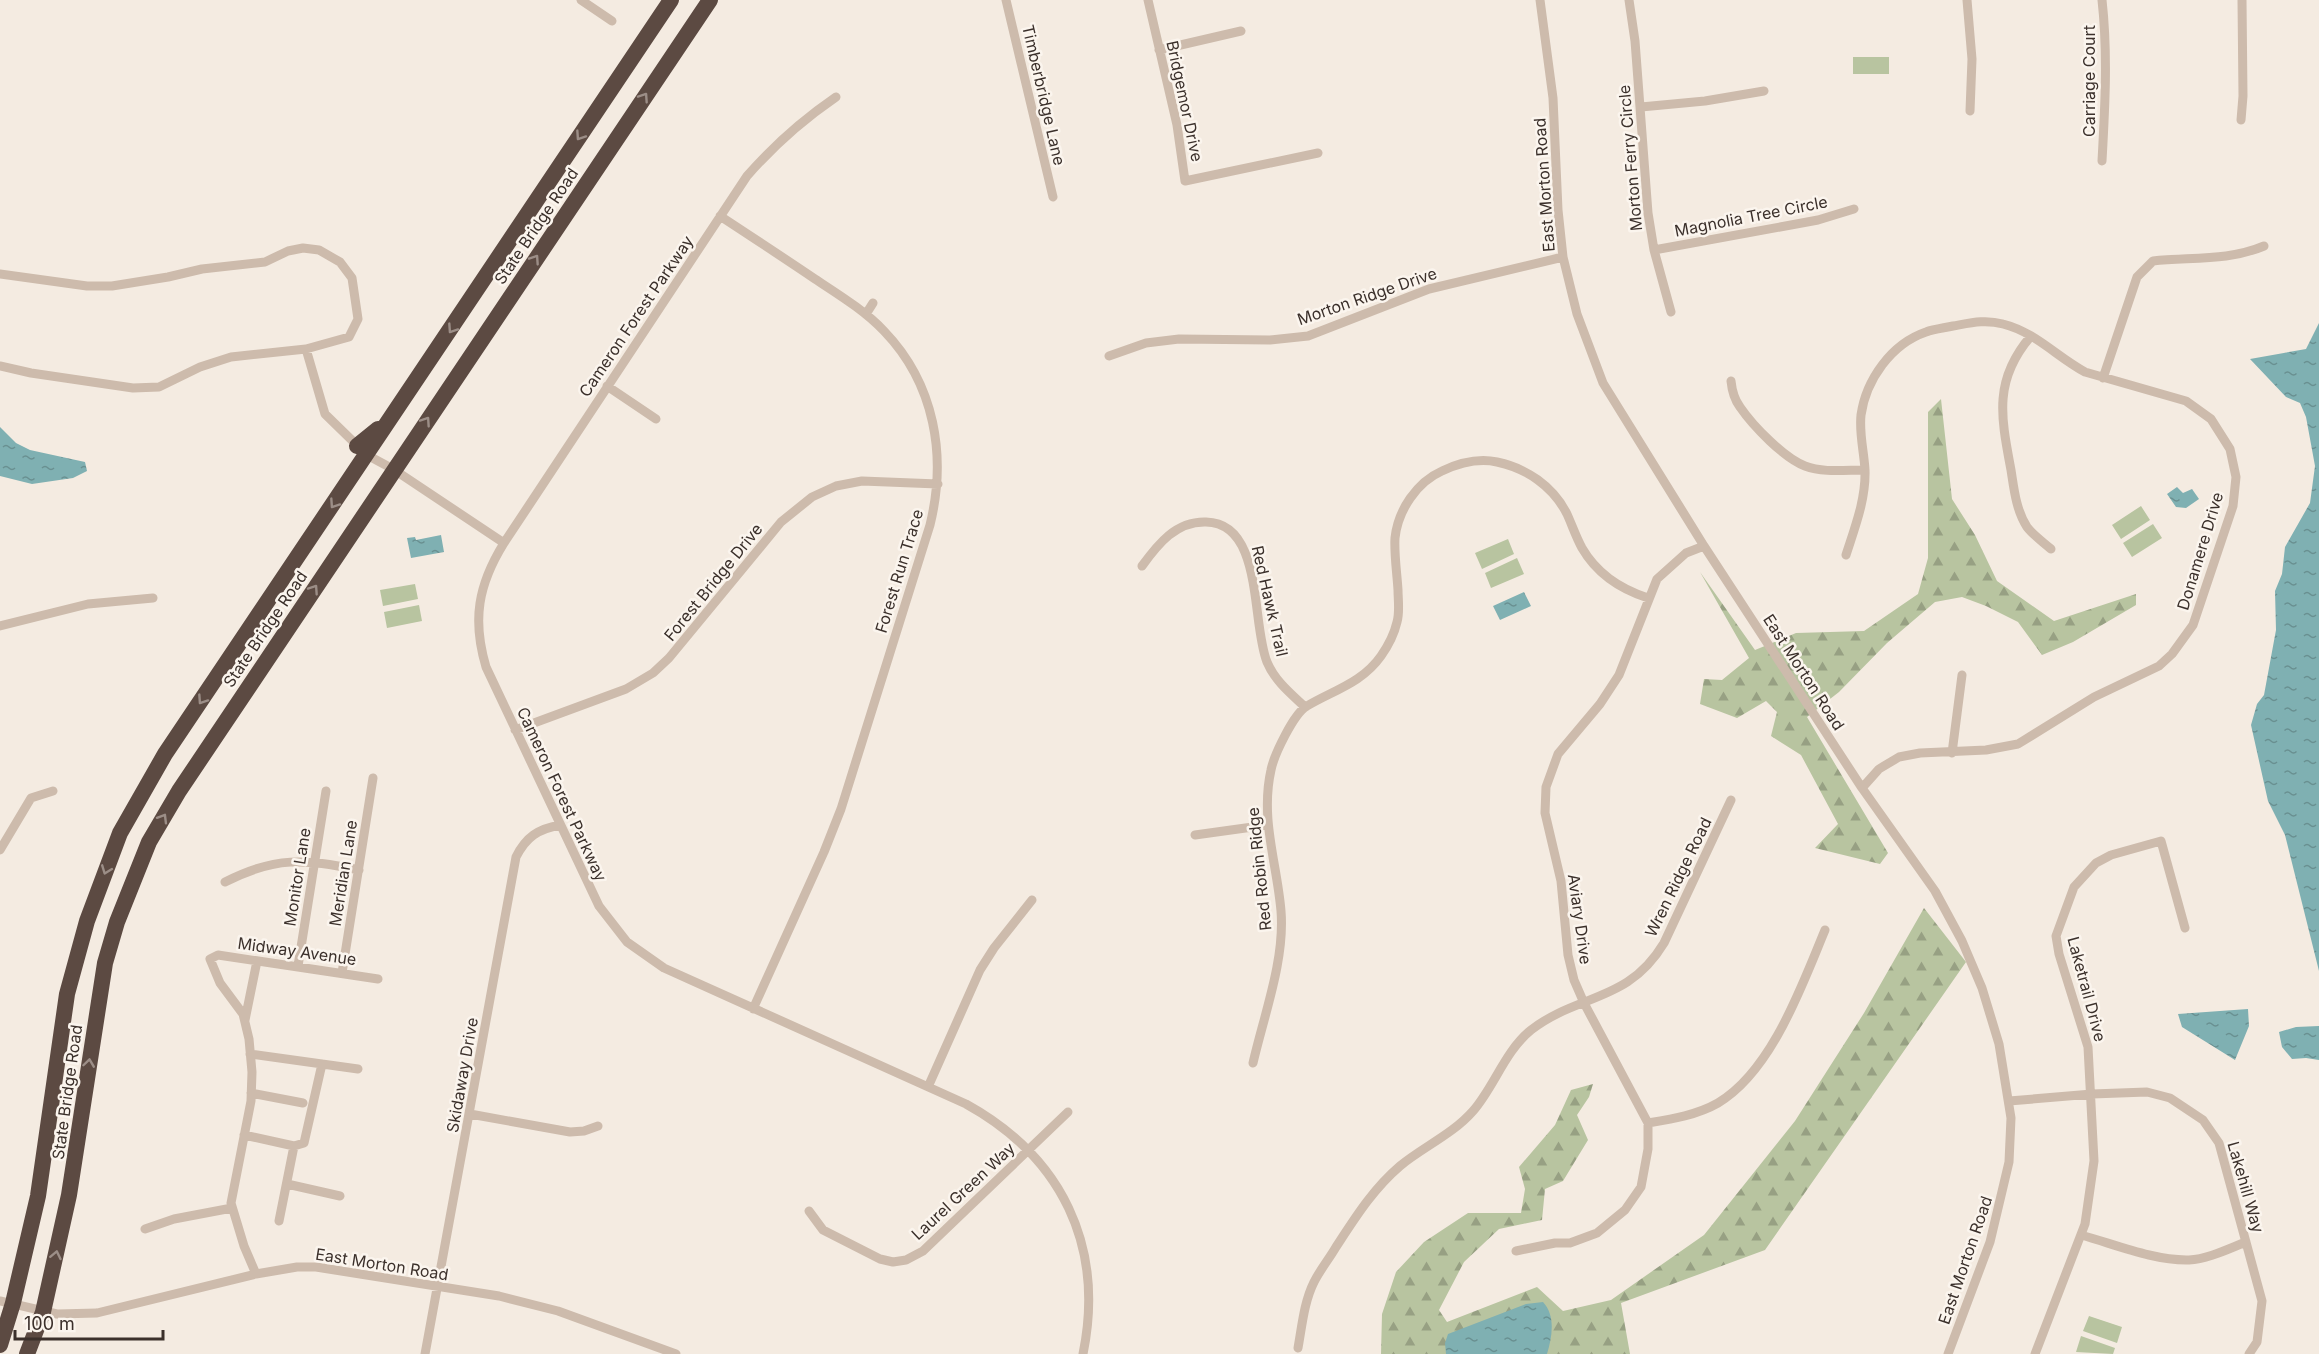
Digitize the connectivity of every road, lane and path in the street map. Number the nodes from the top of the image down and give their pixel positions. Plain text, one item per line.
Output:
1 (581, 0) edge
2 (671, 0) edge
3 (710, 0) edge
4 (1006, 0) edge
5 (1148, 0) edge
6 (1540, 0) edge
7 (1629, 0) edge
8 (1967, 0) edge
9 (2102, 0) edge
10 (2242, 0) edge
11 (612, 21) dead end
12 (1241, 31) dead end
13 (1159, 50) junction
14 (1764, 90) dead end
15 (836, 97) dead end
16 (1641, 108) junction
17 (1970, 111) dead end
18 (2241, 120) dead end
19 (1318, 153) dead end
20 (2102, 161) dead end
21 (1053, 197) dead end
22 (1854, 209) dead end
23 (720, 216) junction
24 (2264, 246) dead end
25 (1654, 250) junction
26 (1563, 257) junction
27 (0, 274) edge
28 (873, 303) dead end
29 (1671, 312) dead end
30 (866, 314) junction
31 (2031, 336) junction
32 (306, 349) junction
33 (1109, 356) dead end
34 (0, 366) edge
35 (2103, 378) junction
36 (1731, 381) dead end
37 (607, 386) junction
38 (656, 419) dead end
39 (362, 451) junction
40 (393, 469) junction
41 (1865, 470) junction
42 (938, 484) junction
43 (504, 543) junction
44 (1704, 546) junction
45 (2050, 549) dead end
46 (1846, 555) dead end
47 (1142, 566) dead end
48 (153, 597) dead end
49 (1648, 598) junction
50 (0, 627) edge
51 (1962, 675) dead end
52 (1305, 707) junction
53 (515, 730) junction
54 (1953, 753) junction
55 (373, 778) dead end
56 (1862, 788) junction
57 (53, 791) dead end
58 (326, 791) dead end
59 (1731, 800) dead end
60 (560, 825) junction
61 (1267, 825) junction
62 (1195, 835) dead end
63 (0, 850) edge
64 (315, 861) junction
65 (358, 870) junction
66 (225, 882) dead end
67 (1032, 900) dead end
68 (2185, 928) dead end
69 (1825, 930) dead end
70 (257, 961) junction
71 (298, 966) junction
72 (342, 973) junction
73 (378, 979) dead end
74 (1584, 1003) junction
75 (753, 1009) junction
76 (245, 1022) junction
77 (250, 1054) junction
78 (1253, 1063) dead end
79 (322, 1064) junction
80 (358, 1069) dead end
81 (928, 1086) junction
82 (251, 1094) junction
83 (2092, 1094) junction
84 (2009, 1101) junction
85 (303, 1103) dead end
86 (1068, 1112) dead end
87 (470, 1114) junction
88 (1648, 1123) junction
89 (598, 1126) dead end
90 (244, 1135) junction
91 (294, 1146) junction
92 (1029, 1149) junction
93 (286, 1184) junction
94 (340, 1196) dead end
95 (232, 1208) junction
96 (809, 1211) dead end
97 (279, 1221) dead end
98 (145, 1229) dead end
99 (2081, 1235) junction
100 (2246, 1242) junction
101 (1516, 1251) dead end
102 (256, 1274) junction
103 (439, 1288) junction
104 (6, 1302) edge
105 (43, 1312) junction
106 (0, 1345) edge
107 (1298, 1348) dead end
108 (27, 1354) edge
109 (425, 1354) edge
110 (676, 1354) edge
111 (1083, 1354) edge
112 (1948, 1354) edge
113 (2035, 1354) edge
114 (2249, 1354) edge

1 - 11 street
2 -> 39 highway, State Bridge Road
40 -> 3 highway, State Bridge Road
4 - 21 street, Timberbridge Lane
5 - 13 street, Bridgemor Drive
6 - 26 street, East Morton Road
7 - 16 street, Morton Ferry Circle
8 - 17 street
9 - 20 street, Carriage Court
10 - 18 street
12 - 13 street
13 - 19 street, Bridgemor Drive
14 - 16 street
15 - 23 street, Cameron Forest Parkway
16 - 25 street, Morton Ferry Circle
22 - 25 street, Magnolia Tree Circle
23 - 30 street, Forest Run Trace
23 - 37 street, Cameron Forest Parkway
24 - 35 street
25 - 29 street, Morton Ferry Circle
26 - 33 street, Morton Ridge Drive
26 - 44 street, East Morton Road
27 - 32 street
28 - 30 street
30 - 42 street, Forest Run Trace
31 - 35 street, Donamere Drive
31 - 41 street, Donamere Drive
31 - 45 street
32 - 34 street
32 - 39 street
35 - 54 street, Donamere Drive
36 - 41 street
37 - 38 street
37 - 43 street, Cameron Forest Parkway
39 - 40 street
39 -> 104 highway, State Bridge Road
40 - 43 street
105 -> 40 highway, State Bridge Road
41 - 46 street, Donamere Drive
42 - 53 street, Forest Bridge Drive
42 - 75 street, Forest Run Trace
43 - 53 street, Cameron Forest Parkway
44 - 49 street, Aviary Drive
44 - 56 street, East Morton Road
47 - 52 street, Red Hawk Trail
48 - 50 street
49 - 52 street
49 - 74 street, Aviary Drive
51 - 54 street
52 - 61 street, Red Robin Ridge
53 - 60 street, Cameron Forest Parkway
54 - 56 street, Donamere Drive
55 - 65 street, Meridian Lane
56 - 84 street, East Morton Road
57 - 63 street
58 - 64 street, Monitor Lane
59 - 74 street, Wren Ridge Road
60 - 75 street, Cameron Forest Parkway
60 - 87 street, Skidaway Drive
61 - 62 street
61 - 78 street, Red Robin Ridge
64 - 65 street
64 - 66 street
64 - 71 street, Monitor Lane
65 - 72 street, Meridian Lane
67 - 81 street
68 - 83 street, Laketrail Drive
69 - 88 street
70 - 71 street, Midway Avenue
70 - 76 street
70 - 76 street, Midway Avenue
71 - 72 street, Midway Avenue
72 - 73 street, Midway Avenue
74 - 88 street, Aviary Drive
74 - 107 street, Wren Ridge Road
75 - 81 street, Cameron Forest Parkway
76 - 77 street
77 - 79 street
77 - 82 street
79 - 80 street
79 - 91 street
81 - 92 street, Cameron Forest Parkway
82 - 85 street
82 - 90 street
83 - 84 street, Lakehill Way
83 - 99 street, Laketrail Drive
83 - 100 street, Lakehill Way
84 - 112 street, East Morton Road
86 - 92 street, Laurel Green Way
87 - 89 street
87 - 103 street, Skidaway Drive
88 - 101 street, Aviary Drive
90 - 91 street
90 - 95 street
91 - 93 street
92 - 96 street, Laurel Green Way
92 - 111 street, Cameron Forest Parkway
93 - 94 street
93 - 97 street
95 - 98 street
95 - 102 street
99 - 100 street
99 - 113 street, Laketrail Drive
100 - 114 street, Lakehill Way
102 - 103 street, East Morton Road
102 - 105 street, East Morton Road
103 - 109 street, Skidaway Drive
103 - 110 street, East Morton Road
104 - 105 street, East Morton Road
104 - 106 highway, State Bridge Road
105 - 108 highway, State Bridge Road

